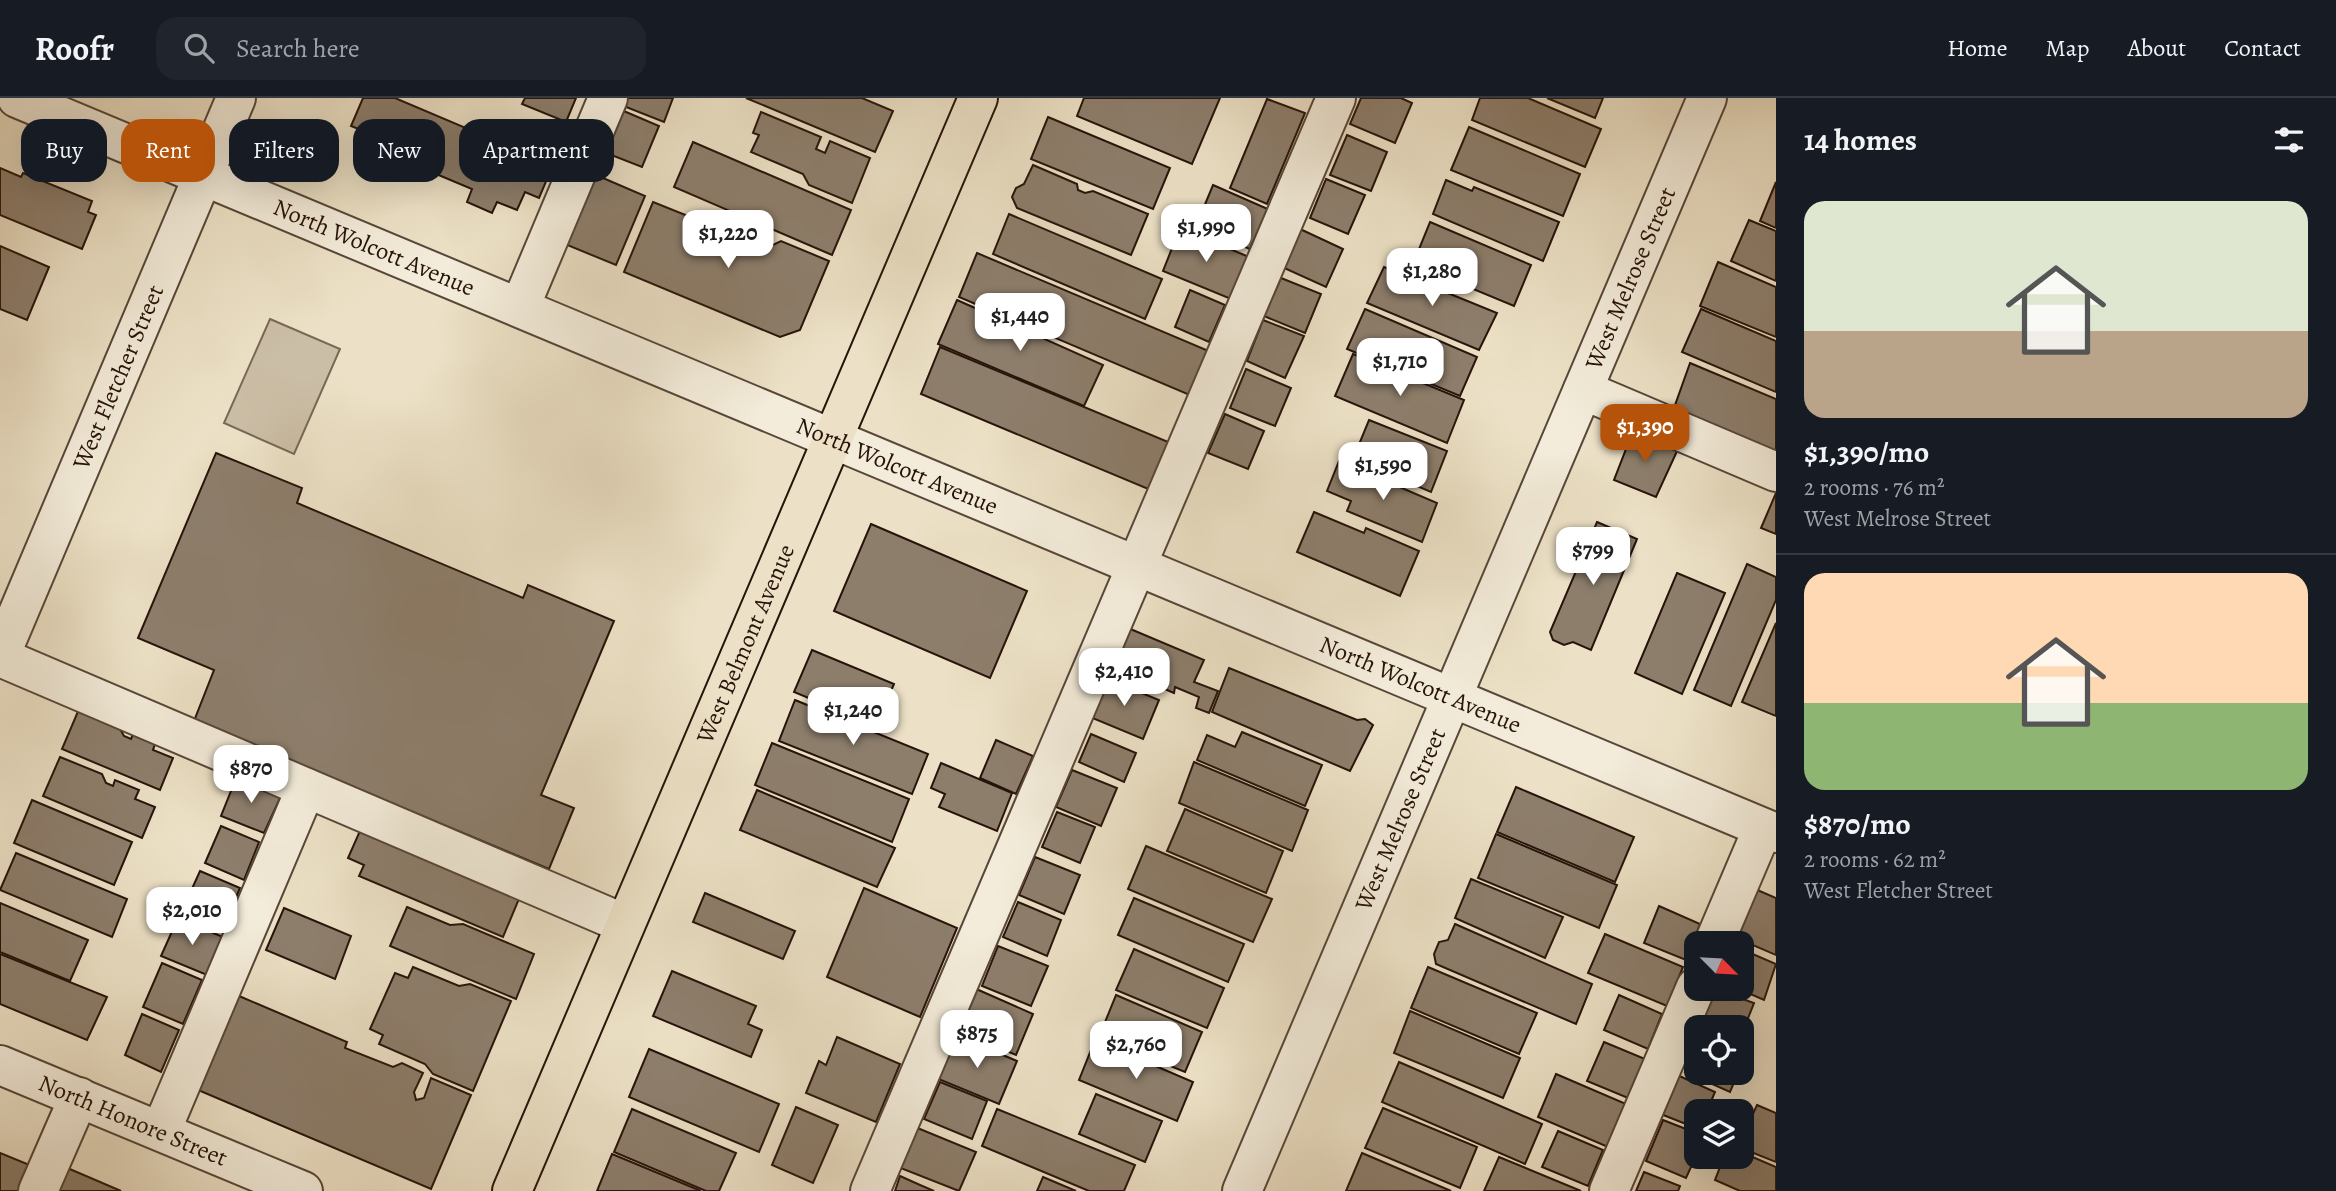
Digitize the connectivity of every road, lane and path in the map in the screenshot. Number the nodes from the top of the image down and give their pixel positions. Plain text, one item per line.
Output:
1 (17, 98) edge
2 (236, 98) edge
3 (608, 98) edge
4 (978, 98) edge
5 (1336, 98) edge
6 (1707, 98) edge
7 (121, 141) edge
8 (215, 147) edge
9 (215, 180) edge
10 (200, 182) edge
11 (520, 307) junction
12 (1583, 390) junction
13 (833, 437) junction
14 (1776, 472) edge
15 (1137, 564) junction
16 (0, 656) edge
17 (1453, 696) junction
18 (306, 788) junction
19 (1770, 830) edge
20 (625, 924) junction
21 (1720, 931) edge
22 (1690, 1001) edge
23 (0, 1065) edge
24 (79, 1097) junction
25 (161, 1131) junction
26 (38, 1191) edge
27 (303, 1191) edge
28 (512, 1191) edge
29 (870, 1191) edge
30 (1242, 1191) edge
31 (1609, 1191) edge

1 - 7 street, North Wolcott Avenue
2 - 8 street, West Fletcher Street
3 - 11 street
4 - 13 main road, West Belmont Avenue
5 - 15 street
6 - 12 street, West Melrose Street
9 - 11 street, North Wolcott Avenue
10 - 16 street, West Fletcher Street
11 - 13 street, North Wolcott Avenue
12 - 14 street
12 - 17 street, West Melrose Street
13 - 15 street, North Wolcott Avenue
13 - 20 main road, West Belmont Avenue
15 - 17 street, North Wolcott Avenue
15 - 29 street
16 - 18 street
17 - 19 street, North Wolcott Avenue
17 - 30 street, West Melrose Street
18 - 20 street
18 - 25 street
19 - 21 street
20 - 28 main road, West Belmont Avenue
22 - 31 street
23 - 24 street, North Honore Street
24 - 25 street, North Honore Street
24 - 26 street
25 - 27 street, North Honore Street

